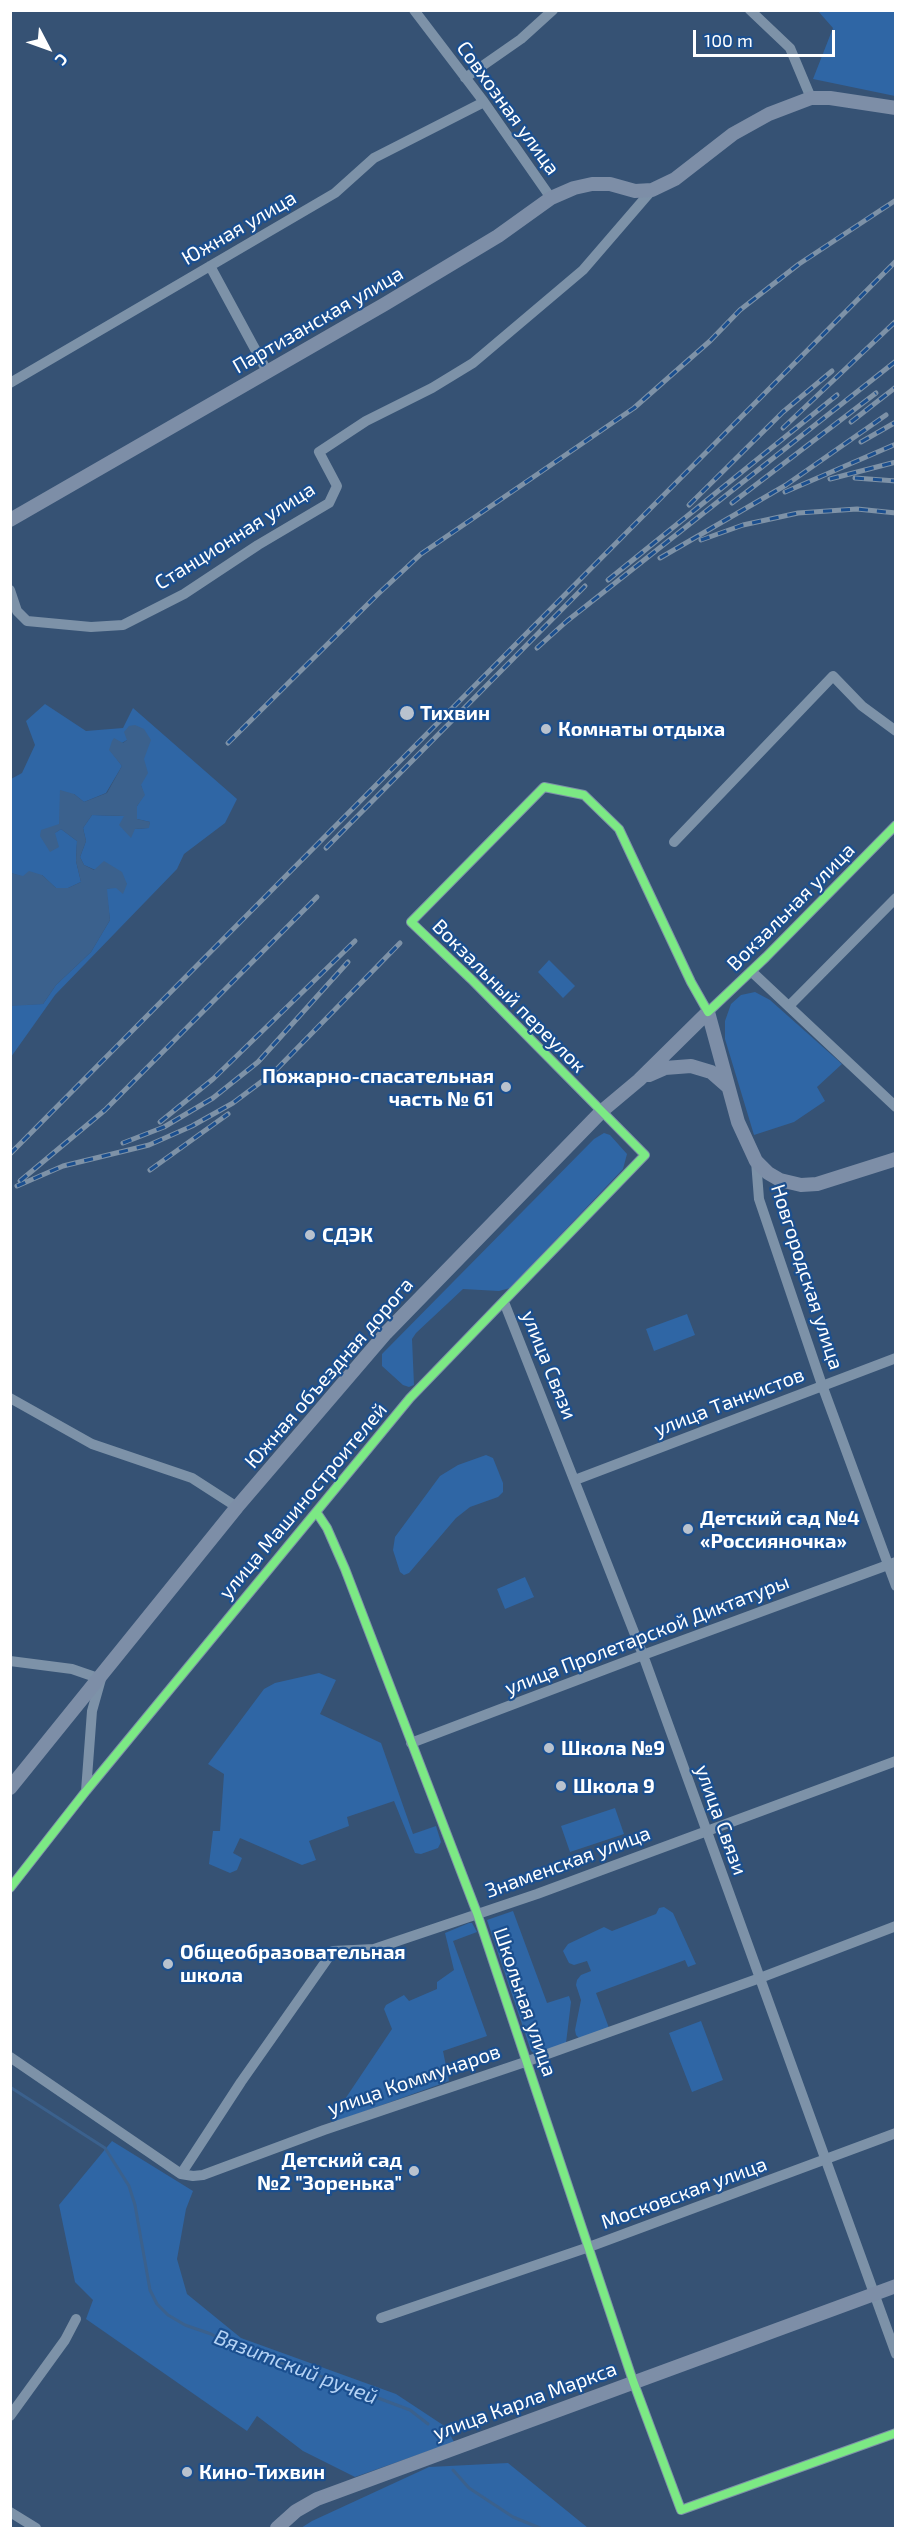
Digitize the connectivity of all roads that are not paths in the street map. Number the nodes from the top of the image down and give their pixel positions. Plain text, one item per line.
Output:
1 (414, 10) edge
2 (553, 10) edge
3 (750, 10) edge
4 (465, 78) junction
5 (812, 98) junction
6 (484, 102) junction
7 (896, 108) edge
8 (652, 190) junction
9 (551, 198) junction
10 (210, 266) junction
11 (268, 373) junction
12 (10, 383) edge
13 (10, 520) edge
14 (10, 590) edge
15 (896, 731) edge
16 (584, 795) joint
17 (896, 825) edge
18 (674, 842) dead end
19 (896, 898) edge
20 (751, 971) junction
21 (789, 1006) junction
22 (708, 1011) junction
23 (639, 1080) junction
24 (727, 1086) junction
25 (896, 1107) edge
26 (602, 1111) junction
27 (645, 1155) joint
28 (896, 1159) edge
29 (756, 1161) junction
30 (504, 1302) junction
31 (896, 1358) edge
32 (822, 1385) junction
33 (10, 1398) edge
34 (575, 1480) junction
35 (237, 1507) junction
36 (317, 1513) junction
37 (892, 1563) edge
38 (896, 1586) edge
39 (643, 1655) junction
40 (10, 1661) edge
41 (101, 1679) junction
42 (411, 1743) junction
43 (896, 1761) edge
44 (10, 1788) edge
45 (86, 1791) junction
46 (705, 1831) junction
47 (10, 1888) edge
48 (477, 1913) junction
49 (896, 1926) edge
50 (760, 1978) junction
51 (10, 2057) edge
52 (528, 2061) junction
53 (896, 2133) edge
54 (825, 2160) junction
55 (181, 2174) junction
56 (589, 2247) junction
57 (896, 2286) edge
58 (874, 2295) junction
59 (381, 2318) dead end
60 (76, 2319) dead end
61 (896, 2354) edge
62 (633, 2381) junction
63 (10, 2416) edge
64 (896, 2433) edge
65 (10, 2512) edge
66 (36, 2529) edge
67 (277, 2529) edge

1 - 4 street, Совхозная улица
2 - 4 street
3 - 5 street
4 - 6 street, Совхозная улица
5 - 7 main road, Станционная улица
5 - 8 main road, Станционная улица
6 - 9 street, Совхозная улица
6 - 10 street, Южная улица
8 - 9 main road, Партизанская улица
8 - 14 street, Станционная улица
9 - 11 main road, Партизанская улица
10 - 11 street
10 - 12 street, Южная улица
11 - 13 main road, Партизанская улица
15 - 18 street
16 - 22 street, Новгородская улица
16 - 26 street, Вокзальный переулок
17 - 20 street, Вокзальная улица
19 - 21 street
20 - 21 street
20 - 22 street, Вокзальная улица
21 - 25 street
22 - 23 main road, Южная объездная дорога
22 - 24 main road, Новгородская улица
23 - 24 main road
23 - 26 main road, Южная объездная дорога
24 - 29 main road, Новгородская улица
26 - 27 street, Вокзальный переулок
26 - 35 main road, Южная объездная дорога
27 - 30 street, улица Машиностроителей
28 - 29 main road
29 - 32 street, Новгородская улица
30 - 34 street, улица Связи
30 - 36 street, улица Машиностроителей
31 - 32 street, улица Танкистов
32 - 34 street, улица Танкистов
32 - 37 street, Новгородская улица
33 - 35 street
34 - 39 street, улица Связи
35 - 41 main road, Южная объездная дорога
36 - 42 street, Школьная улица
36 - 45 street, улица Машиностроителей
37 - 38 street, Новгородская улица
37 - 39 street, улица Пролетарской Диктатуры
39 - 42 street, улица Пролетарской Диктатуры
39 - 46 street, улица Связи
40 - 41 street
41 - 44 main road, Южная объездная дорога
41 - 45 street
42 - 48 street, Школьная улица
43 - 46 street, Знаменская улица
45 - 47 street, улица Машиностроителей
46 - 48 street, Знаменская улица
46 - 50 street, улица Связи
48 - 52 street, Школьная улица
48 - 55 street, Знаменская улица
49 - 50 street, улица Коммунаров
50 - 52 street, улица Коммунаров
50 - 54 street, улица Связи
51 - 55 street
52 - 55 street, улица Коммунаров
52 - 56 street, Школьная улица
53 - 54 street, Московская улица
54 - 56 street, Московская улица
54 - 58 street, улица Связи
56 - 59 street, Московская улица
56 - 62 street, Школьная улица
57 - 58 main road, улица Карла Маркса
58 - 61 street, улица Связи
58 - 62 main road, улица Карла Маркса
60 - 63 street
62 - 64 street, Школьная улица
62 - 67 main road, улица Карла Маркса
65 - 66 street

